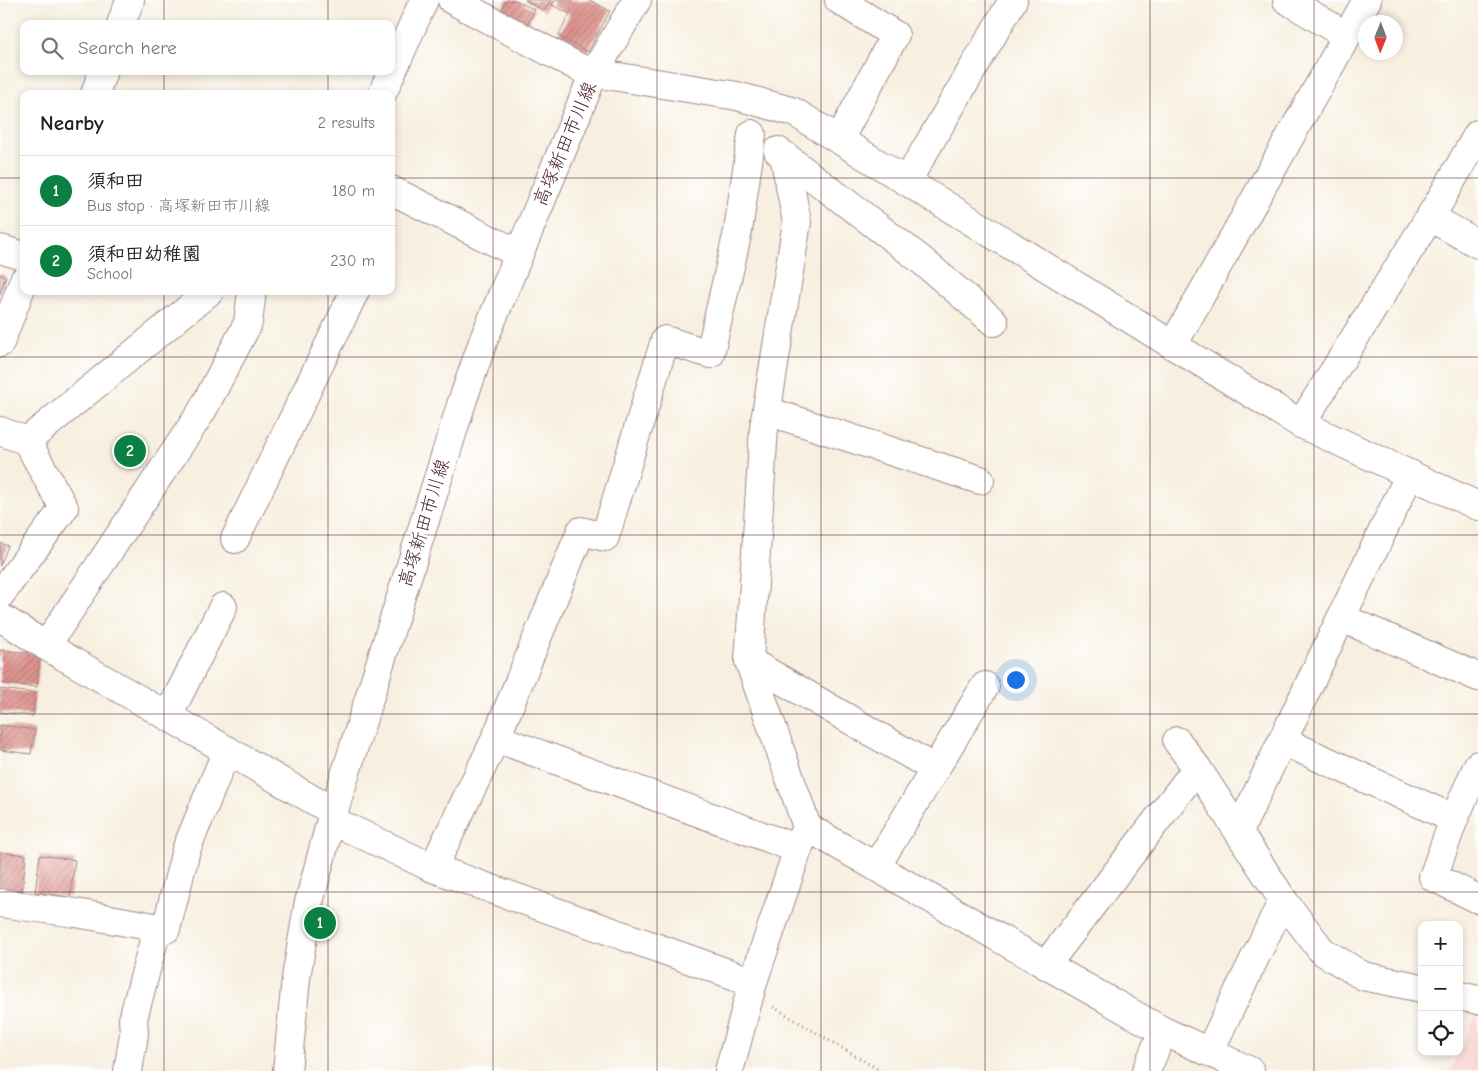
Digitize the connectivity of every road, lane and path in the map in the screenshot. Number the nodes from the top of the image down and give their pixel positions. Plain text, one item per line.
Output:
1 (130, 0) edge
2 (424, 0) edge
3 (452, 0) edge
4 (636, 0) edge
5 (839, 0) edge
6 (1013, 0) edge
7 (1287, 0) edge
8 (1367, 0) edge
9 (122, 20) edge
10 (1347, 36) junction
11 (395, 65) edge
12 (594, 74) junction
13 (102, 75) edge
14 (390, 75) edge
15 (96, 90) edge
16 (384, 90) edge
17 (737, 96) junction
18 (752, 134) junction
19 (1478, 134) edge
20 (839, 140) junction
21 (784, 155) junction
22 (906, 181) junction
23 (395, 200) edge
24 (1430, 217) junction
25 (1478, 244) edge
26 (0, 249) edge
27 (519, 254) junction
28 (20, 255) edge
29 (20, 290) edge
30 (205, 295) edge
31 (252, 295) edge
32 (353, 295) edge
33 (994, 322) dead end
34 (0, 343) edge
35 (1173, 345) junction
36 (767, 411) junction
37 (1301, 424) junction
38 (0, 431) edge
39 (27, 440) junction
40 (1410, 474) junction
41 (980, 480) dead end
42 (1478, 506) edge
43 (235, 539) dead end
44 (0, 596) edge
45 (223, 607) dead end
46 (0, 617) edge
47 (1342, 618) junction
48 (46, 646) junction
49 (749, 661) junction
50 (1478, 677) edge
51 (985, 686) dead end
52 (168, 716) junction
53 (496, 738) junction
54 (1176, 741) dead end
55 (1283, 741) junction
56 (227, 750) junction
57 (1478, 765) edge
58 (1197, 768) junction
59 (935, 769) junction
60 (332, 816) junction
61 (1454, 819) junction
62 (1239, 831) junction
63 (802, 838) junction
64 (876, 867) junction
65 (433, 868) junction
66 (1478, 899) edge
67 (1283, 900) junction
68 (0, 903) edge
69 (157, 929) junction
70 (1046, 965) junction
71 (1418, 987) edge
72 (752, 988) junction
73 (1463, 997) edge
74 (1478, 1000) edge
75 (1163, 1031) junction
76 (1209, 1052) junction
77 (128, 1071) edge
78 (287, 1071) edge
79 (729, 1071) edge
80 (881, 1071) edge
81 (1146, 1071) edge
82 (1250, 1071) edge

1 - 9 street
2 - 11 street
3 - 12 street
4 - 12 street, 高塚新田市川線
5 - 20 street
6 - 22 street
7 - 10 street
8 - 10 street
10 - 35 street
12 - 17 street
12 - 27 street, 高塚新田市川線
13 - 15 street
14 - 16 street
17 - 18 street
17 - 20 street
18 - 21 street
18 - 53 street
19 - 24 street
20 - 22 street
21 - 33 street
21 - 36 street
22 - 35 street
23 - 27 street
24 - 25 street
24 - 37 street
26 - 28 street
27 - 60 street, 高塚新田市川線
29 - 34 street
30 - 39 street
31 - 48 street
32 - 43 street
35 - 37 street
36 - 41 street
36 - 49 street
37 - 40 street
38 - 39 street
39 - 44 street
40 - 42 street
40 - 47 street
45 - 52 street
46 - 48 street
47 - 50 street
47 - 55 street
48 - 52 street
49 - 59 street
49 - 63 street
51 - 59 street
52 - 56 street
53 - 63 street
53 - 65 street
54 - 58 street
55 - 61 street
55 - 62 street
56 - 60 street
56 - 69 street
57 - 61 street
58 - 62 street
58 - 70 street
59 - 64 street
60 - 65 street
60 - 78 street, 高塚新田市川線
61 - 66 street
62 - 67 street
63 - 64 street
63 - 72 street
64 - 70 street
65 - 72 street
67 - 71 street
67 - 76 street
68 - 69 street
69 - 77 street
70 - 75 street
72 - 79 street
72 - 80 path
73 - 74 street
75 - 76 street
75 - 81 street
76 - 82 street

